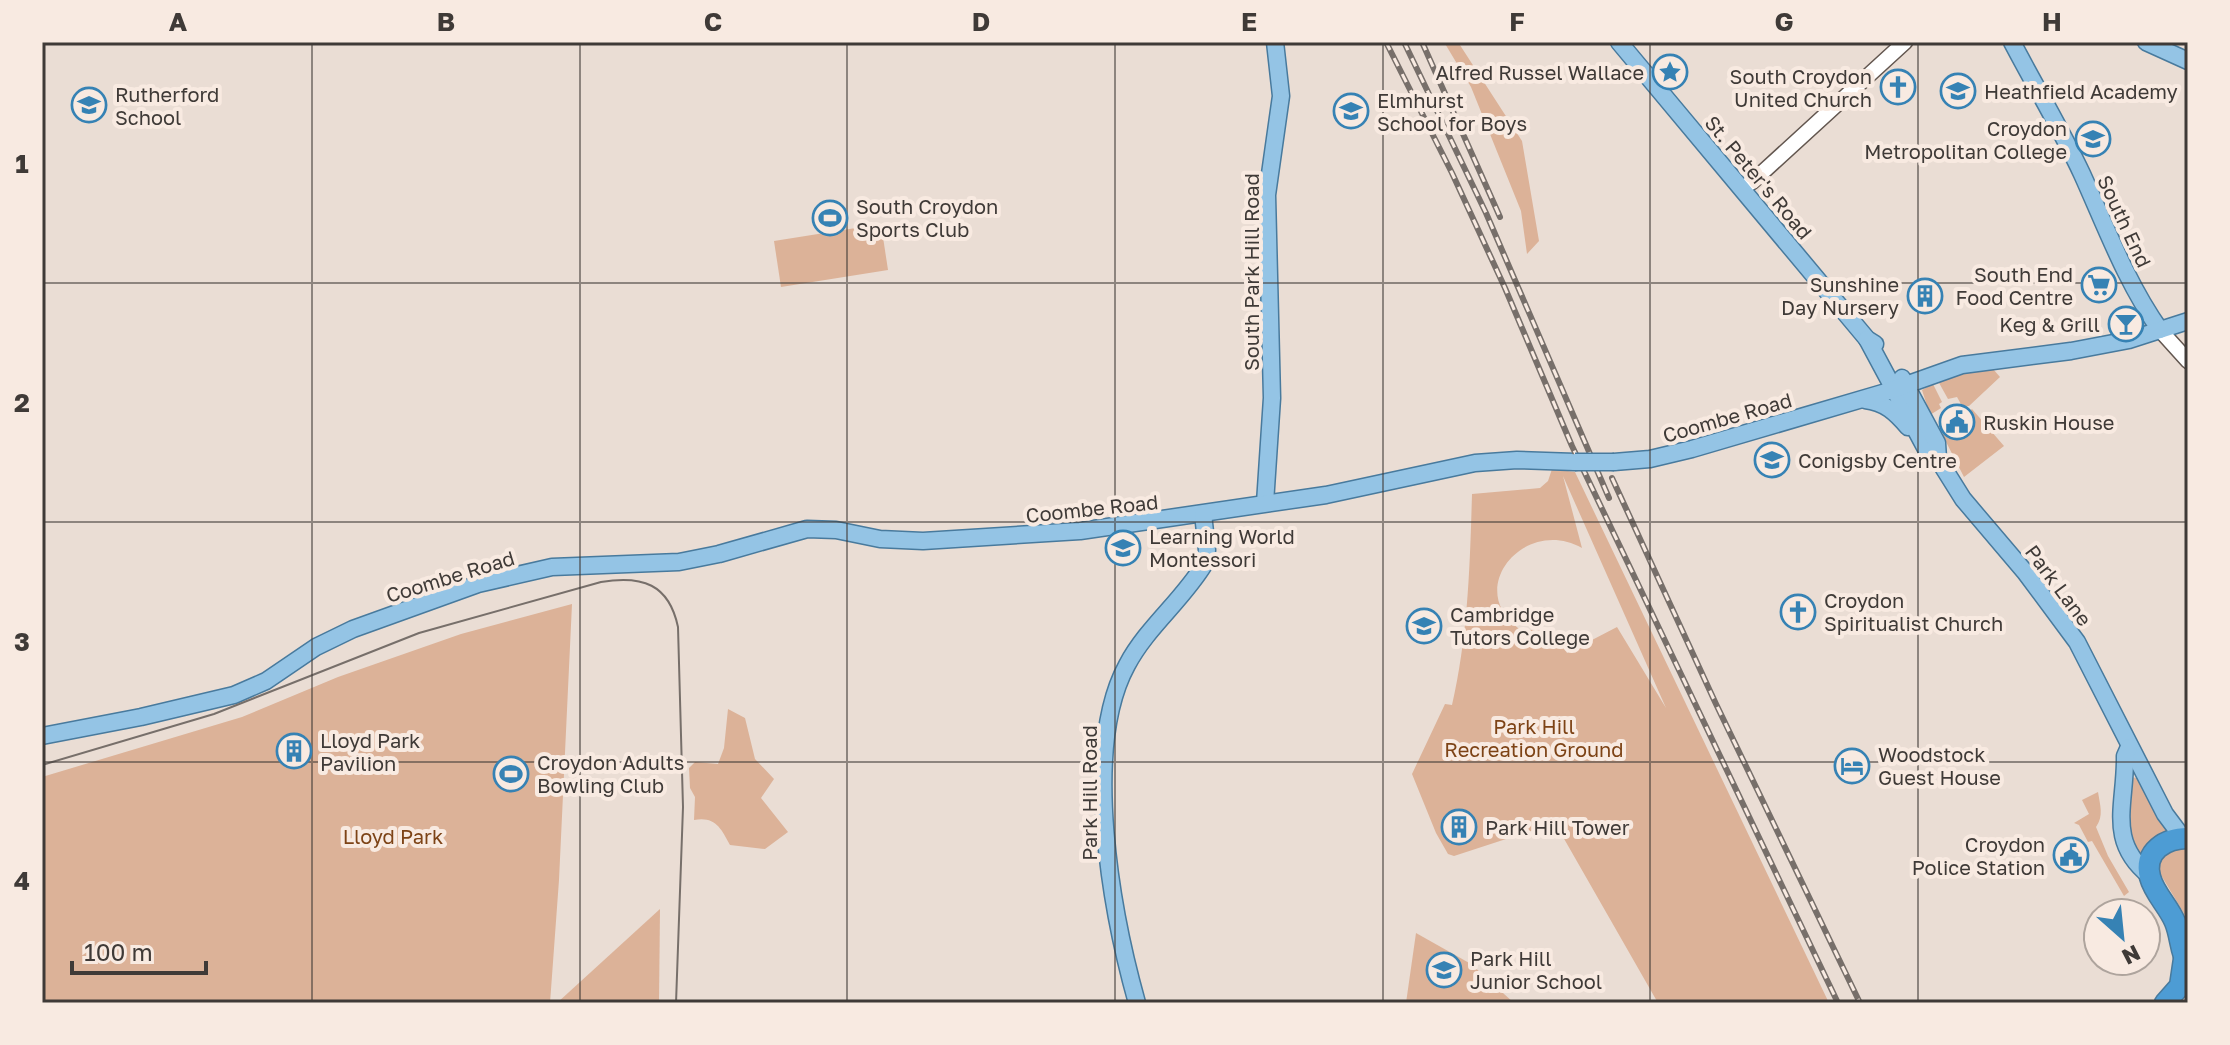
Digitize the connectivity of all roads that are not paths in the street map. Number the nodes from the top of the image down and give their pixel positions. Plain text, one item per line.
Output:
1 (1275, 42) edge
2 (1619, 42) edge
3 (1905, 42) edge
4 (2012, 42) edge
5 (2146, 42) edge
6 (2188, 61) edge
7 (1742, 188) junction
8 (2188, 321) edge
9 (2160, 330) junction
10 (1867, 339) junction
11 (2188, 361) edge
12 (1880, 364) junction
13 (1901, 387) junction
14 (1852, 401) junction
15 (1918, 436) junction
16 (1938, 459) junction
17 (1265, 503) junction
18 (1203, 514) junction
19 (42, 736) edge
20 (2129, 747) junction
21 (2186, 838) edge
22 (2150, 876) junction
23 (2186, 962) edge
24 (1137, 1003) edge
25 (2165, 1003) edge

1 - 17 main road, South Park Hill Road
2 - 7 main road, St. Peter's Road
3 - 7 street
4 - 9 main road, South End
5 - 6 main road
7 - 10 main road, St. Peter's Road
8 - 9 main road, Coombe Road
9 - 11 street
9 - 13 main road, Coombe Road
10 - 12 main road, St. Peter's Road
10 - 13 main road, St. Peter's Road
12 - 13 main road, St. Peter's Road
12 - 14 main road
13 - 14 main road, Coombe Road
13 - 15 main road, Park Lane
13 - 16 main road, Park Lane
14 - 15 main road
14 - 17 main road, Coombe Road, bridge
15 - 16 main road, Park Lane
16 - 20 main road, Park Lane
17 - 18 main road, Coombe Road
18 - 19 main road, Coombe Road
18 - 24 main road, Park Hill Road
20 - 21 main road, Park Lane
20 - 22 main road
21 - 22 highway
22 - 23 highway
23 - 25 highway

